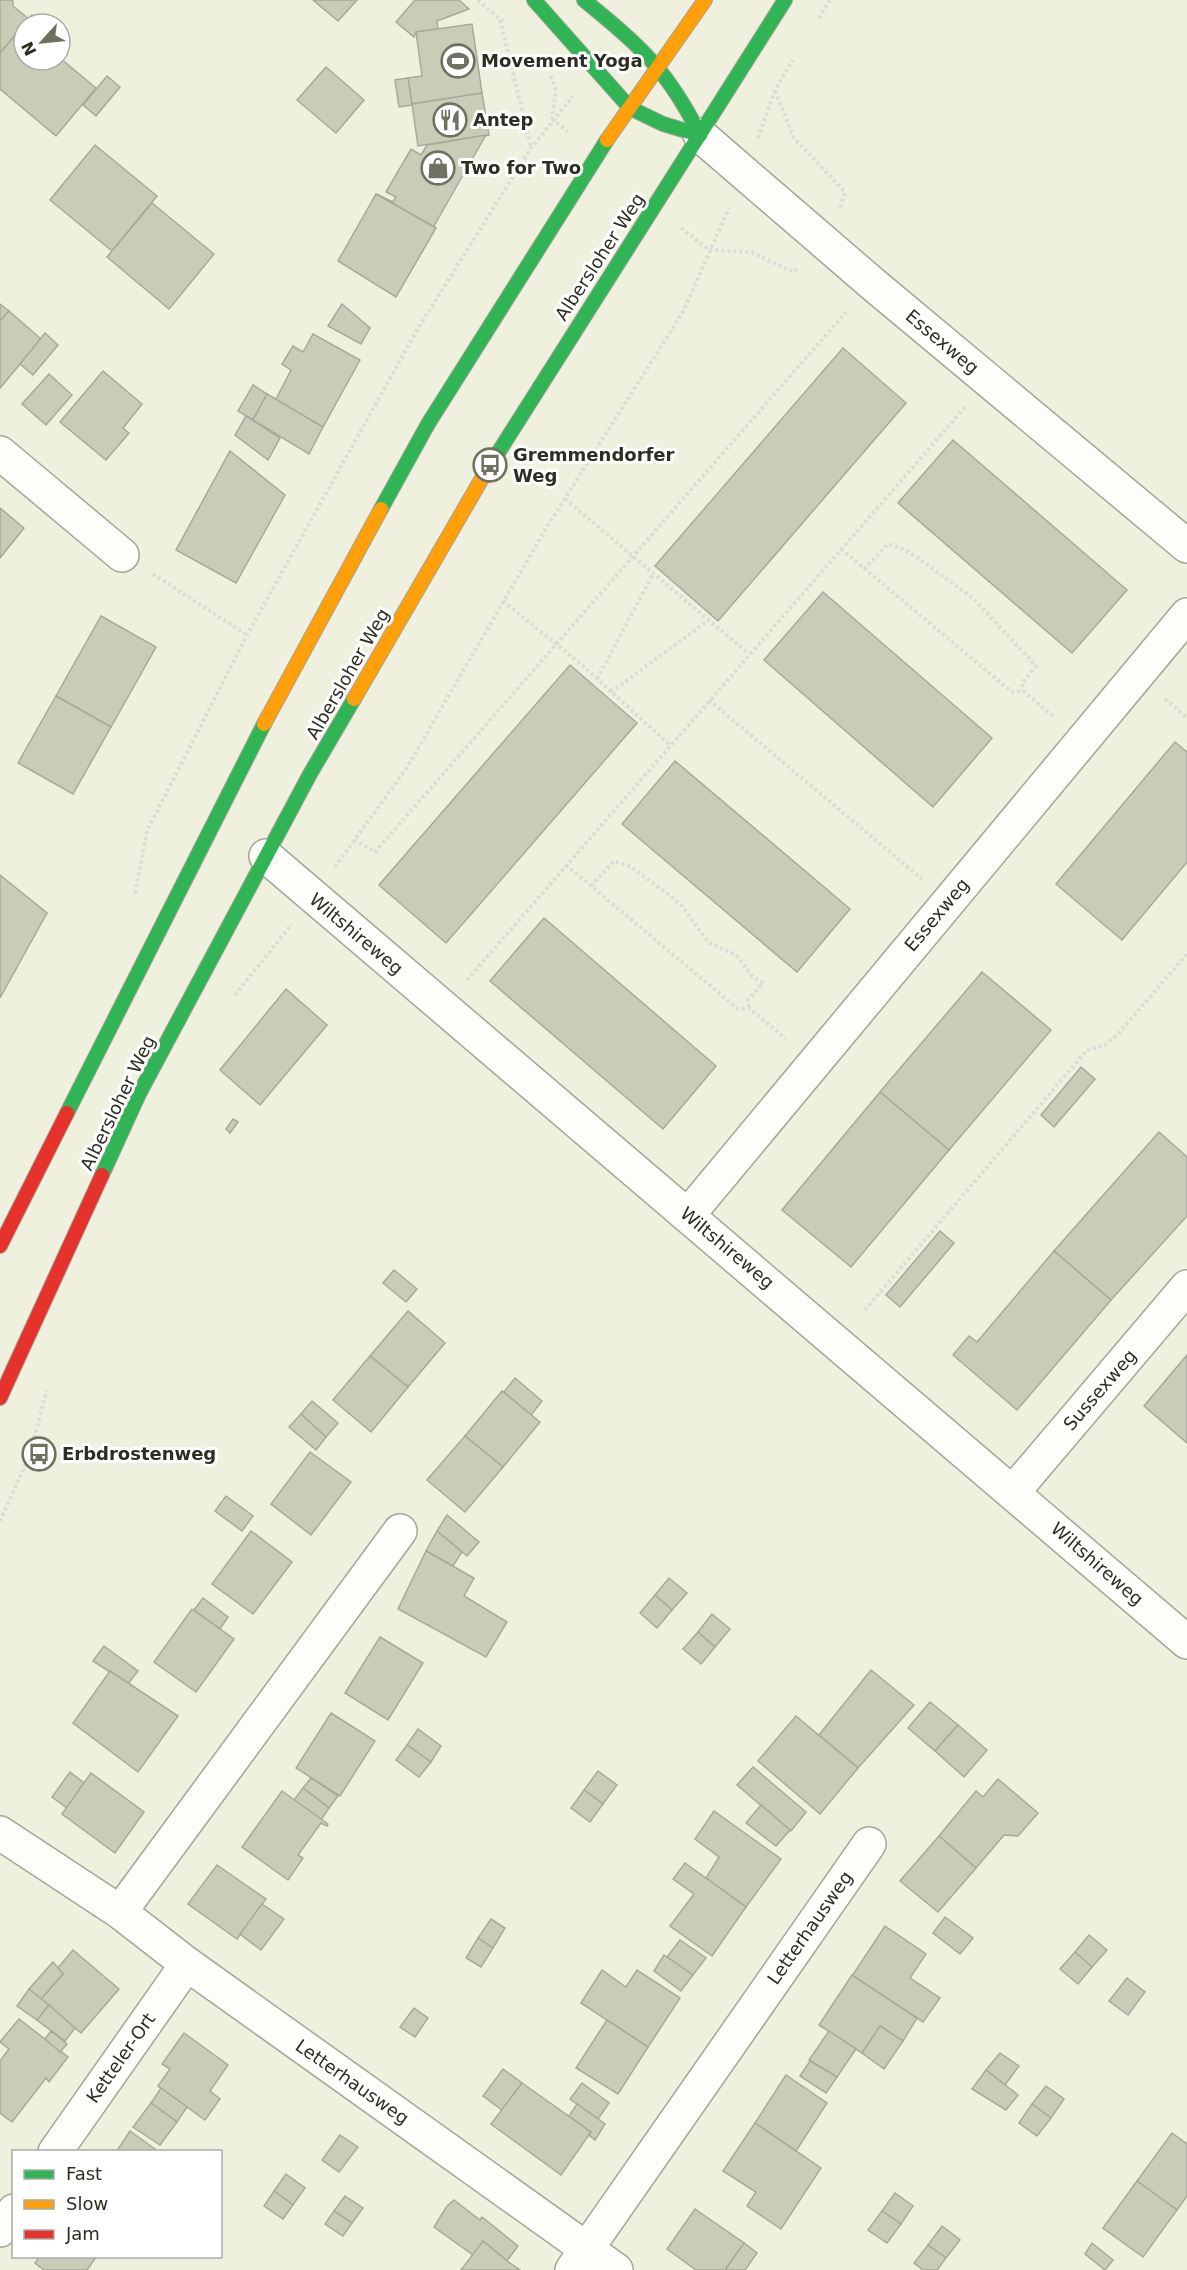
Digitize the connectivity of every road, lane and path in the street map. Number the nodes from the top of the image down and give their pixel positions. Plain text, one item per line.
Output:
1 (478, 0) edge
2 (534, 0) edge
3 (584, 0) edge
4 (705, 0) edge
5 (785, 0) edge
6 (830, 0) edge
7 (500, 20) junction
8 (818, 20) dead end
9 (507, 26) dead end
10 (800, 50) dead end
11 (659, 67) junction
12 (549, 70) dead end
13 (743, 70) junction
14 (775, 90) junction
15 (630, 108) junction
16 (700, 135) junction
17 (531, 148) junction
18 (746, 174) junction
19 (828, 246) junction
20 (874, 285) junction
21 (988, 381) junction
22 (0, 453) edge
23 (565, 499) dead end
24 (1187, 546) edge
25 (841, 549) junction
26 (122, 555) joint
27 (632, 556) junction
28 (864, 569) junction
29 (653, 574) junction
30 (503, 601) dead end
31 (1187, 615) edge
32 (709, 620) junction
33 (247, 635) junction
34 (556, 644) junction
35 (749, 654) junction
36 (597, 679) junction
37 (1023, 691) junction
38 (611, 692) junction
39 (709, 699) junction
40 (1034, 700) dead end
41 (670, 745) junction
42 (354, 840) dead end
43 (266, 856) junction
44 (566, 865) junction
45 (591, 886) junction
46 (134, 897) dead end
47 (948, 902) junction
48 (1187, 954) edge
49 (443, 1007) junction
50 (749, 1008) junction
51 (761, 1017) dead end
52 (688, 1215) junction
53 (0, 1246) edge
54 (1187, 1287) edge
55 (865, 1310) dead end
56 (0, 1398) edge
57 (1013, 1492) junction
58 (400, 1531) dead end
59 (1187, 1642) edge
60 (0, 1833) edge
61 (869, 1844) dead end
62 (120, 1912) junction
63 (187, 1964) junction
64 (56, 2150) edge
65 (12, 2214) edge
66 (0, 2230) edge
67 (579, 2259) edge
68 (616, 2270) edge

1 - 7 path
2 - 15 main road
3 - 11 main road
4 - 11 main road
5 - 13 main road, Albersloher Weg
6 - 8 path
7 - 9 path
7 - 17 path
10 - 14 path
11 - 15 main road
11 - 16 main road
12 - 17 path
13 - 14 path
13 - 16 main road, Albersloher Weg
14 - 18 path
14 - 19 path
15 - 16 main road
15 - 53 main road
16 - 18 street, Essexweg
16 - 43 main road, Albersloher Weg
17 - 33 path
18 - 19 street, Essexweg
18 - 19 path
19 - 20 street, Essexweg
20 - 21 street, Essexweg
20 - 27 path
21 - 24 street, Essexweg
21 - 25 path
22 - 26 street
23 - 27 path
25 - 28 path
25 - 35 path
26 - 33 path
27 - 29 path
27 - 34 path
28 - 37 path
28 - 37 path
29 - 32 path
29 - 36 path
30 - 34 path
31 - 47 street, Essexweg
32 - 35 path
32 - 38 path
33 - 46 path
34 - 36 path
34 - 42 path
35 - 39 path
36 - 38 path
37 - 40 path
38 - 41 path
39 - 41 path
39 - 47 path
41 - 44 path
43 - 49 street, Wiltshireweg
43 - 56 main road, Albersloher Weg
44 - 45 path
44 - 49 path
45 - 50 path
45 - 50 path
47 - 52 street, Essexweg
48 - 55 path
49 - 52 street, Wiltshireweg
50 - 51 path
52 - 57 street, Wiltshireweg
54 - 57 street, Sussexweg
57 - 59 street, Wiltshireweg
58 - 62 street
60 - 62 street, Letterhausweg
61 - 67 street, Letterhausweg
62 - 63 street, Letterhausweg
63 - 64 street, Ketteler-Ort
63 - 67 street, Letterhausweg
65 - 66 street
67 - 68 street, Letterhausweg

